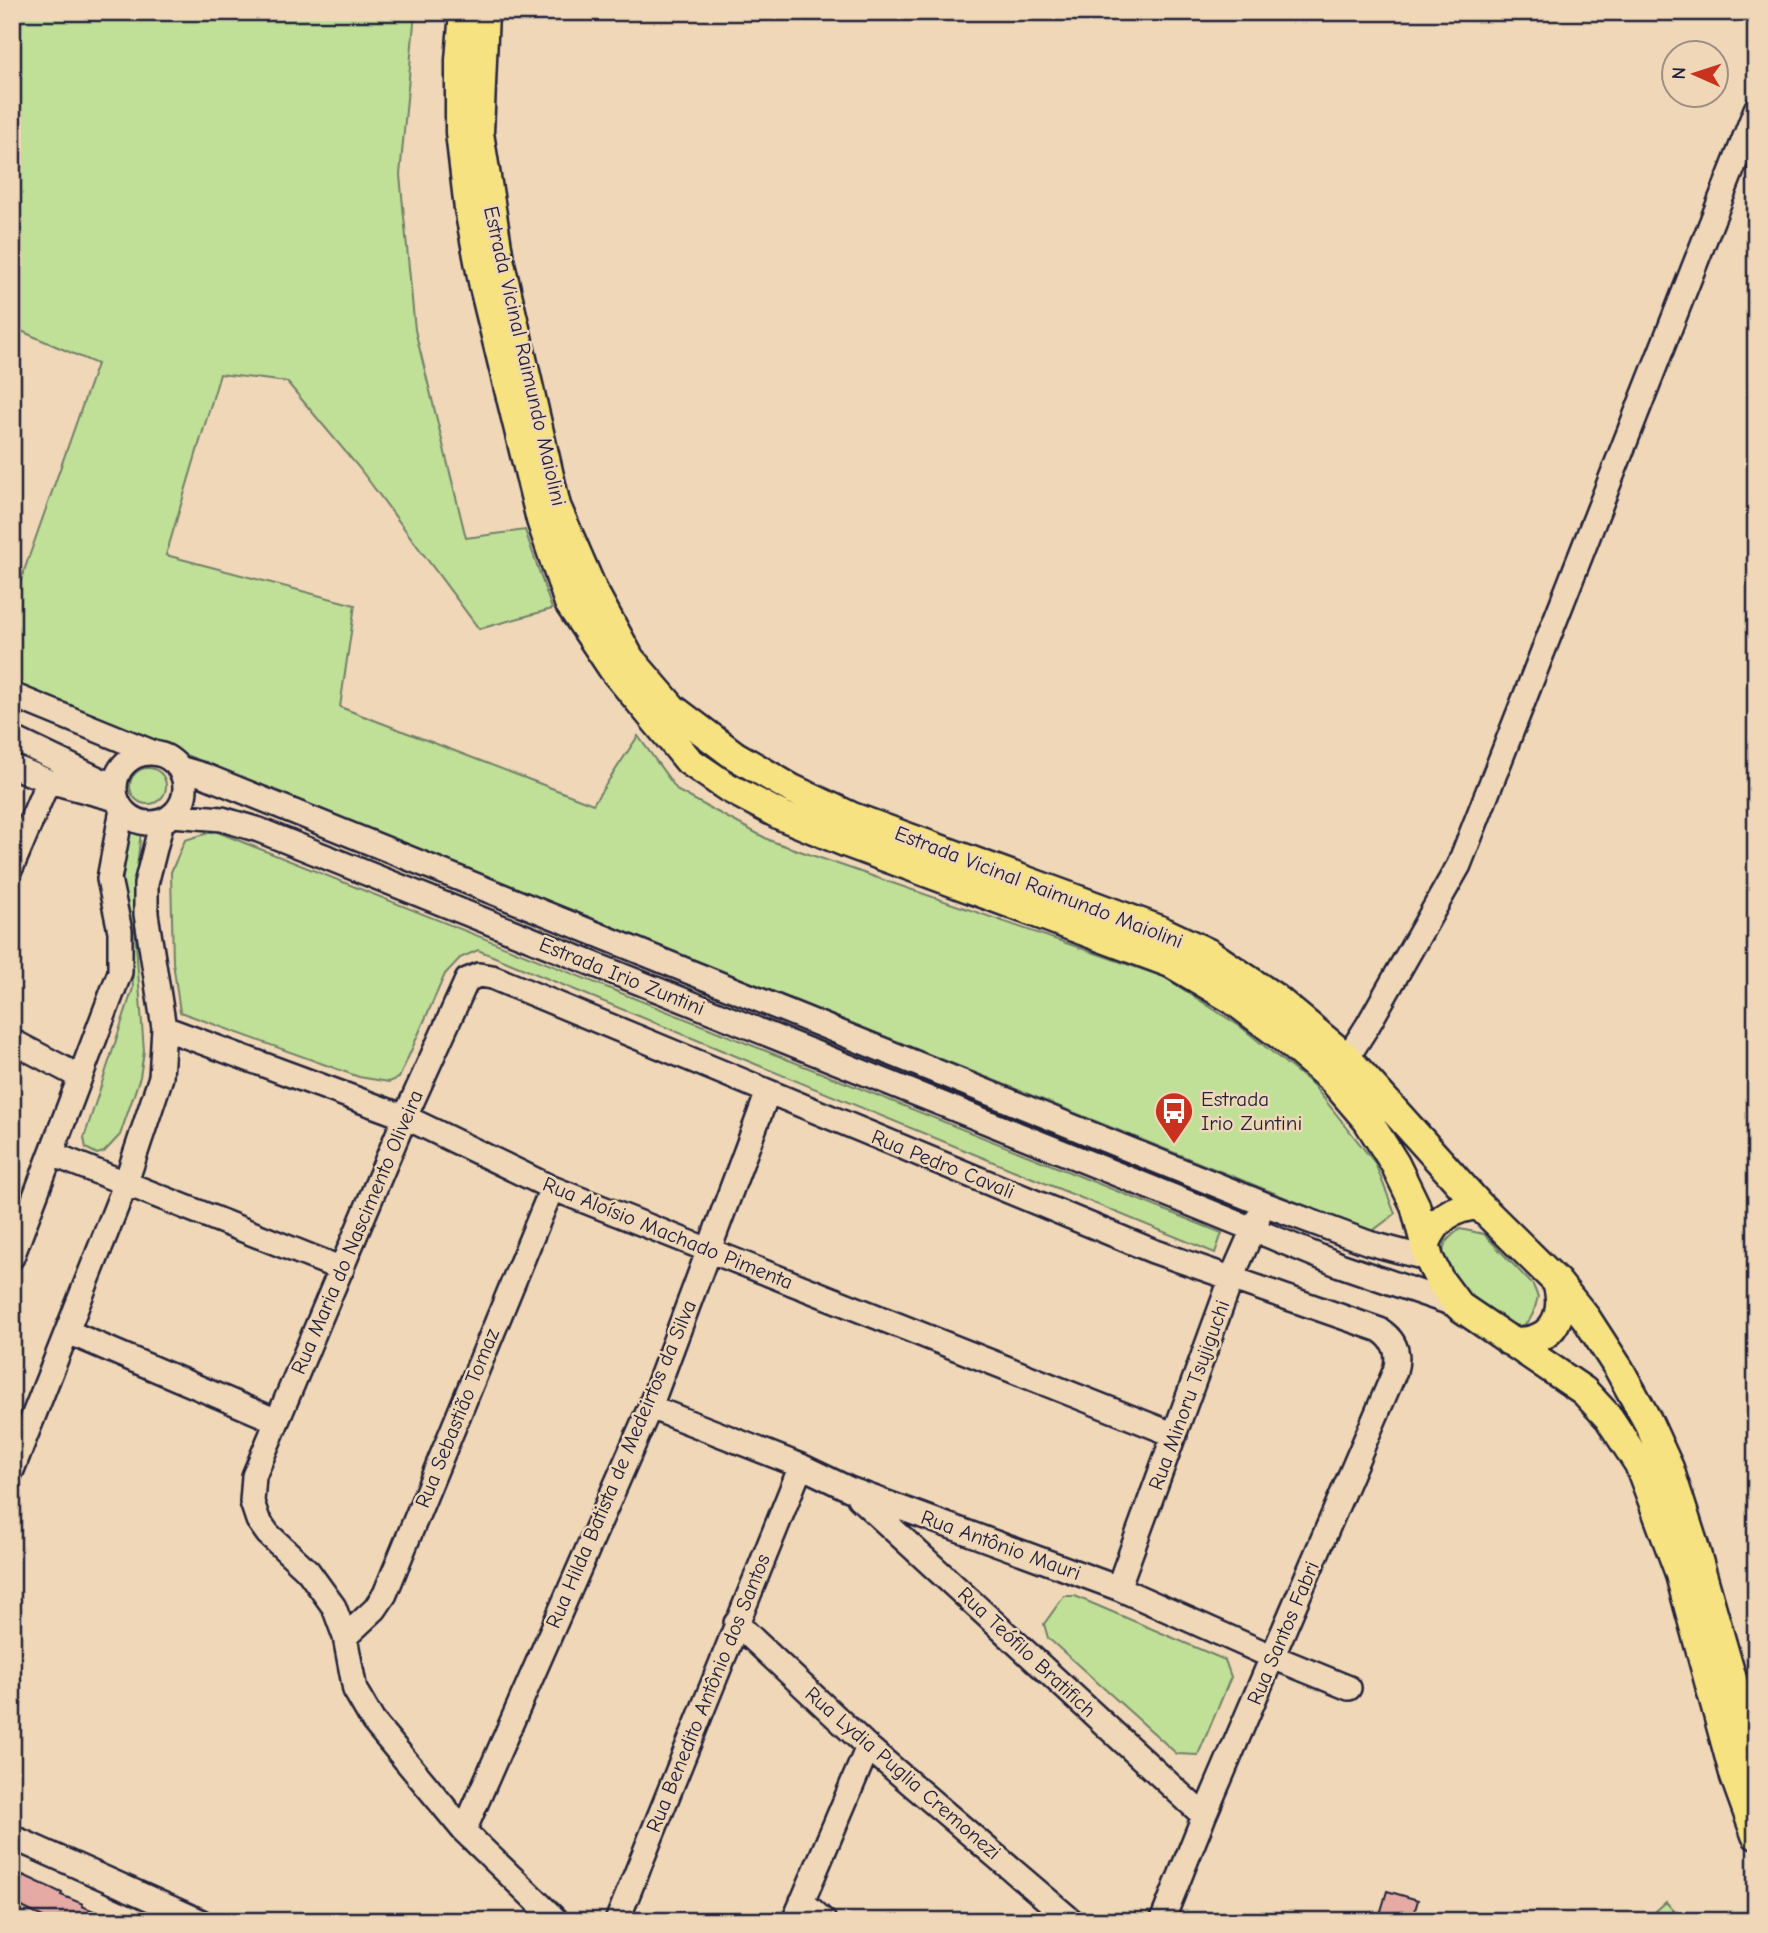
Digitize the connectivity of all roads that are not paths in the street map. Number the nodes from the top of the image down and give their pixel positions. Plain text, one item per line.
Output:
1 (464, 12) edge
2 (484, 12) edge
3 (1756, 109) edge
4 (12, 695) edge
5 (12, 738) edge
6 (154, 752) junction
7 (12, 766) edge
8 (179, 768) junction
9 (48, 781) junction
10 (118, 798) junction
11 (167, 818) junction
12 (12, 866) edge
13 (492, 977) joint
14 (164, 1028) junction
15 (12, 1041) edge
16 (1347, 1058) junction
17 (80, 1077) junction
18 (768, 1093) junction
19 (405, 1117) junction
20 (52, 1154) junction
21 (125, 1185) junction
22 (552, 1188) junction
23 (1265, 1204) junction
24 (1479, 1205) junction
25 (19, 1220) edge
26 (1252, 1231) junction
27 (709, 1250) junction
28 (1428, 1251) junction
29 (12, 1257) edge
30 (342, 1269) junction
31 (1233, 1277) junction
32 (1557, 1282) junction
33 (1459, 1307) junction
34 (68, 1332) junction
35 (1510, 1341) junction
36 (1394, 1345) joint
37 (650, 1407) junction
38 (277, 1421) junction
39 (1175, 1435) junction
40 (801, 1466) junction
41 (12, 1470) edge
42 (849, 1489) junction
43 (1118, 1588) junction
44 (736, 1623) junction
45 (345, 1637) junction
46 (1273, 1657) junction
47 (1349, 1688) dead end
48 (869, 1747) junction
49 (1756, 1763) edge
50 (1204, 1816) junction
51 (464, 1831) junction
52 (1756, 1835) edge
53 (12, 1837) edge
54 (798, 1911) edge
55 (200, 1921) edge
56 (557, 1921) edge
57 (617, 1921) edge
58 (824, 1921) edge
59 (1072, 1921) edge
60 (1162, 1921) edge

1 - 28 main road, Estrada Vicinal Raimundo Maiolini
2 - 16 main road, Estrada Vicinal Raimundo Maiolini
3 - 16 street
4 - 6 street
5 - 10 street
6 - 8 street
6 - 10 street
7 - 9 street
8 - 11 street
8 - 23 street, Estrada Irio Zuntini
9 - 10 street
9 - 12 street
10 - 11 street
10 - 17 street
11 - 14 street
11 - 26 street, Estrada Irio Zuntini
13 - 18 street, Rua Pedro Cavali
13 - 19 street, Rua Maria do Nascimento Oliveira
14 - 19 street, Rua Aloísio Machado Pimenta
14 - 21 street
15 - 17 street
16 - 24 main road, Estrada Vicinal Raimundo Maiolini
17 - 20 street
18 - 27 street, Rua Hilda Batista de Medeirtos da Silva
18 - 31 street, Rua Pedro Cavali
19 - 22 street, Rua Aloísio Machado Pimenta
19 - 30 street, Rua Maria do Nascimento Oliveira
20 - 21 street
20 - 25 street
21 - 30 street
21 - 34 street
22 - 27 street, Rua Aloísio Machado Pimenta
22 - 45 street, Rua Sebastião Tomaz
23 - 26 street, Rua Minoru Tsujiguchi
23 - 28 street, Estrada Irio Zuntini
24 - 28 main road
24 - 32 main road, Estrada Vicinal Raimundo Maiolini
25 - 29 street
26 - 31 street, Rua Minoru Tsujiguchi
26 - 33 street, Estrada Irio Zuntini
27 - 37 street, Rua Hilda Batista de Medeirtos da Silva
27 - 39 street, Rua Aloísio Machado Pimenta
28 - 33 main road, Estrada Vicinal Raimundo Maiolini
30 - 38 street, Rua Maria do Nascimento Oliveira
31 - 36 street, Rua Pedro Cavali
31 - 39 street, Rua Minoru Tsujiguchi
32 - 35 main road
32 - 49 main road, Estrada Vicinal Raimundo Maiolini
33 - 35 main road
34 - 38 street
34 - 41 street
35 - 52 main road
36 - 46 street, Rua Santos Fabri
37 - 40 street, Rua Antônio Mauri
37 - 51 street, Rua Hilda Batista de Medeirtos da Silva
38 - 45 street, Rua Maria do Nascimento Oliveira
39 - 43 street, Rua Minoru Tsujiguchi
40 - 42 street, Rua Antônio Mauri
40 - 44 street, Rua Benedito Antônio dos Santos
42 - 43 street, Rua Antônio Mauri
42 - 50 street, Rua Teófilo Bratifich
43 - 46 street, Rua Antônio Mauri
44 - 48 street, Rua Lydia Puglia Cremonezi
44 - 57 street, Rua Benedito Antônio dos Santos
45 - 51 street
46 - 47 street, Rua Antônio Mauri
46 - 50 street, Rua Santos Fabri
48 - 54 street
48 - 59 street, Rua Lydia Puglia Cremonezi
50 - 60 street, Rua Santos Fabri
51 - 56 street
53 - 55 street
54 - 58 street

